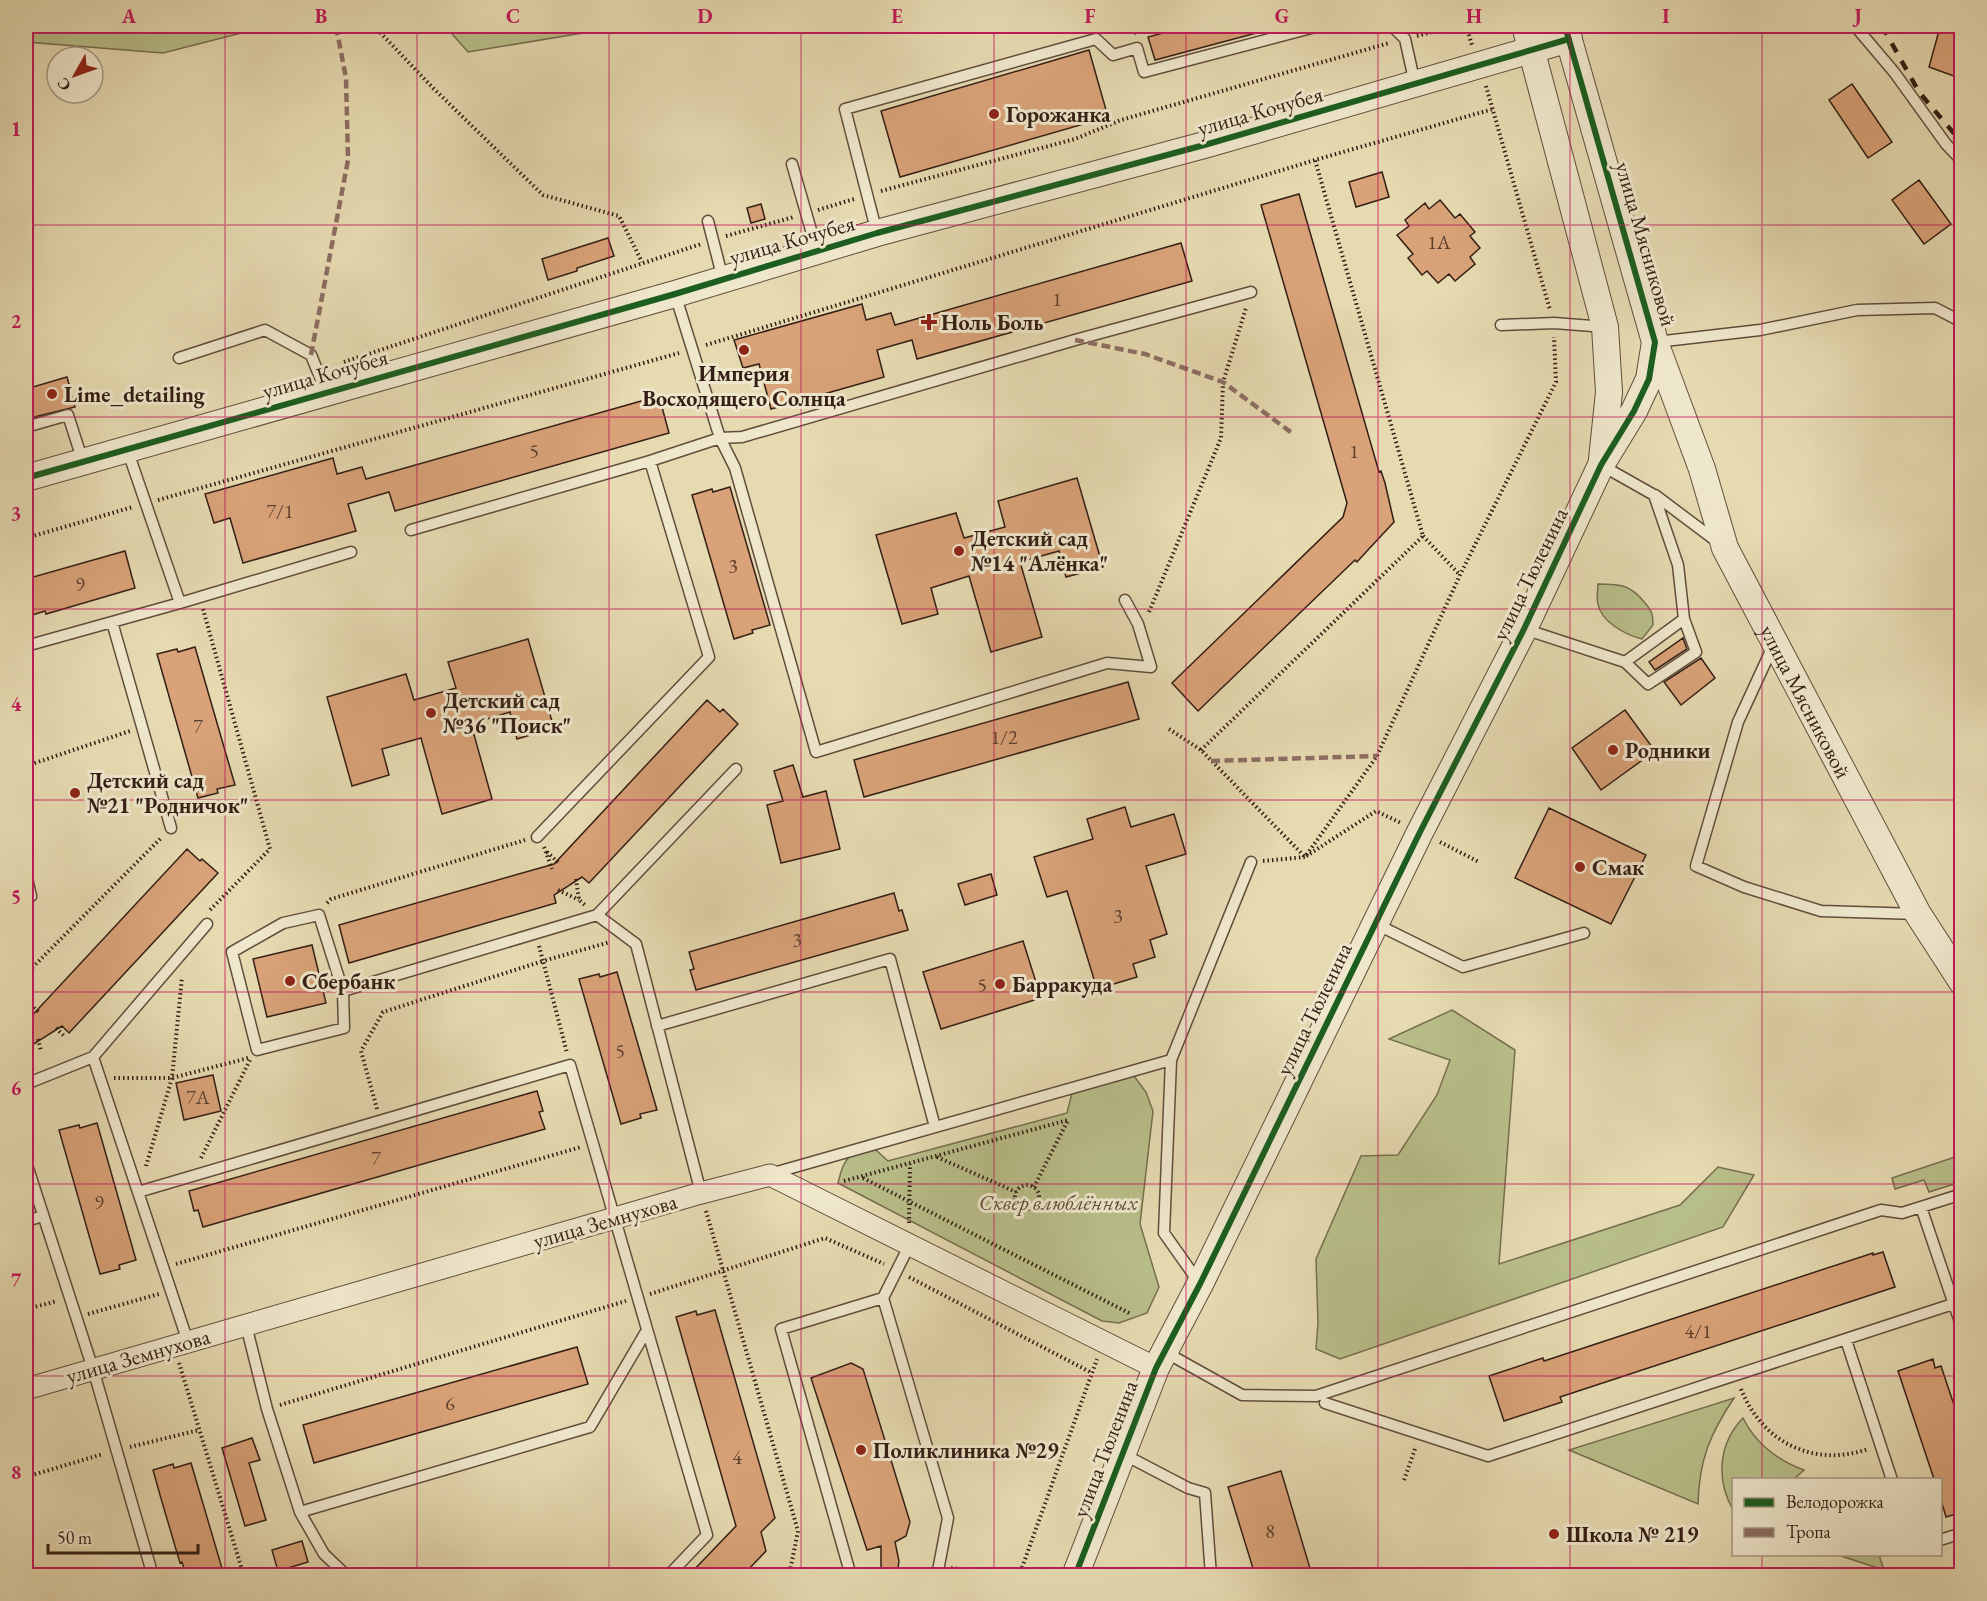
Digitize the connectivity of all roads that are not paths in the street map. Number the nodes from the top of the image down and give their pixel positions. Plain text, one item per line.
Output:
1 (1319, 26) edge
2 (1392, 26) edge
3 (1855, 26) edge
4 (1567, 32) edge
5 (1528, 37) edge
6 (1415, 84) junction
7 (1962, 161) edge
8 (792, 164) dead end
9 (708, 221) dead end
10 (877, 233) junction
11 (817, 251) junction
12 (723, 279) junction
13 (1251, 292) road end
14 (675, 294) junction
15 (1962, 322) edge
16 (1501, 325) dead end
17 (1605, 327) junction
18 (1655, 342) junction
19 (179, 358) dead end
20 (322, 382) junction
21 (26, 427) edge
22 (720, 438) junction
23 (127, 449) junction
24 (650, 461) junction
25 (82, 462) junction
26 (1601, 465) junction
27 (26, 478) edge
28 (1654, 495) junction
29 (411, 530) dead end
30 (1725, 548) junction
31 (351, 552) dead end
32 (1125, 600) dead end
33 (180, 603) junction
34 (1684, 619) junction
35 (112, 622) junction
36 (1524, 629) junction
37 (1774, 643) junction
38 (26, 646) edge
39 (1626, 662) junction
40 (736, 769) dead end
41 (171, 828) road end
42 (537, 837) road end
43 (1251, 862) road end
44 (26, 874) edge
45 (26, 898) edge
46 (1918, 914) junction
47 (597, 915) junction
48 (207, 924) road end
49 (1376, 924) junction
50 (1584, 933) dead end
51 (1959, 975) edge
52 (343, 991) junction
53 (657, 1026) junction
54 (93, 1057) junction
55 (1171, 1060) junction
56 (26, 1083) edge
57 (935, 1127) junction
58 (26, 1162) edge
59 (770, 1175) junction
60 (138, 1192) junction
61 (701, 1193) junction
62 (1962, 1194) edge
63 (1921, 1207) junction
64 (43, 1216) junction
65 (614, 1218) junction
66 (26, 1221) edge
67 (909, 1245) junction
68 (1200, 1284) junction
69 (883, 1298) junction
70 (1957, 1307) edge
71 (246, 1325) junction
72 (1962, 1328) edge
73 (647, 1330) junction
74 (1846, 1340) junction
75 (181, 1344) junction
76 (1160, 1360) junction
77 (93, 1369) junction
78 (26, 1389) edge
79 (1326, 1403) dead end
80 (1123, 1454) junction
81 (1892, 1478) edge
82 (300, 1512) junction
83 (1962, 1533) edge
84 (1942, 1540) edge
85 (938, 1571) edge
86 (153, 1575) edge
87 (347, 1575) edge
88 (668, 1575) edge
89 (851, 1575) edge
90 (1075, 1575) edge
91 (1210, 1575) edge

1 - 10 lane
2 - 6 lane
3 - 7 lane
4 - 5 street, улица Кочубея
4 - 18 street, улица Мясниковой
5 - 6 street, улица Кочубея
5 - 17 street
6 - 10 street, улица Кочубея
8 - 11 lane
9 - 12 lane
10 - 11 street, улица Кочубея
11 - 12 street, улица Кочубея
12 - 14 street, улица Кочубея
13 - 22 lane
14 - 20 street, улица Кочубея
14 - 22 lane
15 - 18 lane
16 - 17 lane
17 - 26 street
18 - 26 street, улица Мясниковой
18 - 30 street, улица Мясниковой
19 - 20 lane
20 - 23 street, улица Кочубея
21 - 25 lane
22 - 24 lane
22 - 32 lane
23 - 25 street, улица Кочубея
23 - 33 lane
24 - 29 lane
24 - 42 lane
25 - 27 street, улица Кочубея
26 - 28 lane
26 - 36 street, улица Тюленина
28 - 30 lane
28 - 34 lane
30 - 37 street, улица Мясниковой
31 - 33 lane
33 - 35 lane
34 - 39 lane
34 - 39 lane
35 - 38 lane
35 - 41 lane
36 - 39 lane
36 - 49 street, улица Тюленина
37 - 46 street, улица Мясниковой
37 - 46 lane
40 - 47 lane
43 - 55 lane
44 - 45 lane
46 - 51 street, улица Мясниковой
47 - 52 lane
47 - 53 lane
48 - 54 lane
49 - 50 lane
49 - 68 street, улица Тюленина
52 - 52 lane
53 - 57 lane
53 - 61 lane
54 - 56 lane
54 - 60 lane
55 - 57 lane
55 - 68 lane
57 - 59 lane
58 - 64 lane
59 - 61 street, улица Земнухова
59 - 67 street
60 - 65 lane
60 - 75 lane
61 - 65 street, улица Земнухова
62 - 63 lane
63 - 70 lane
63 - 76 lane
64 - 66 lane
64 - 77 lane
65 - 71 street, улица Земнухова
65 - 73 lane
67 - 69 lane
67 - 76 street
68 - 76 street, улица Тюленина
69 - 85 lane
69 - 89 lane
70 - 72 lane
70 - 74 lane
71 - 75 street, улица Земнухова
71 - 82 lane
73 - 82 lane
73 - 88 lane
74 - 79 lane
74 - 81 lane
75 - 77 street, улица Земнухова
76 - 80 street, улица Тюленина
77 - 78 street, улица Земнухова
77 - 86 lane
80 - 90 street, улица Тюленина
80 - 91 lane
82 - 87 lane
83 - 84 lane

